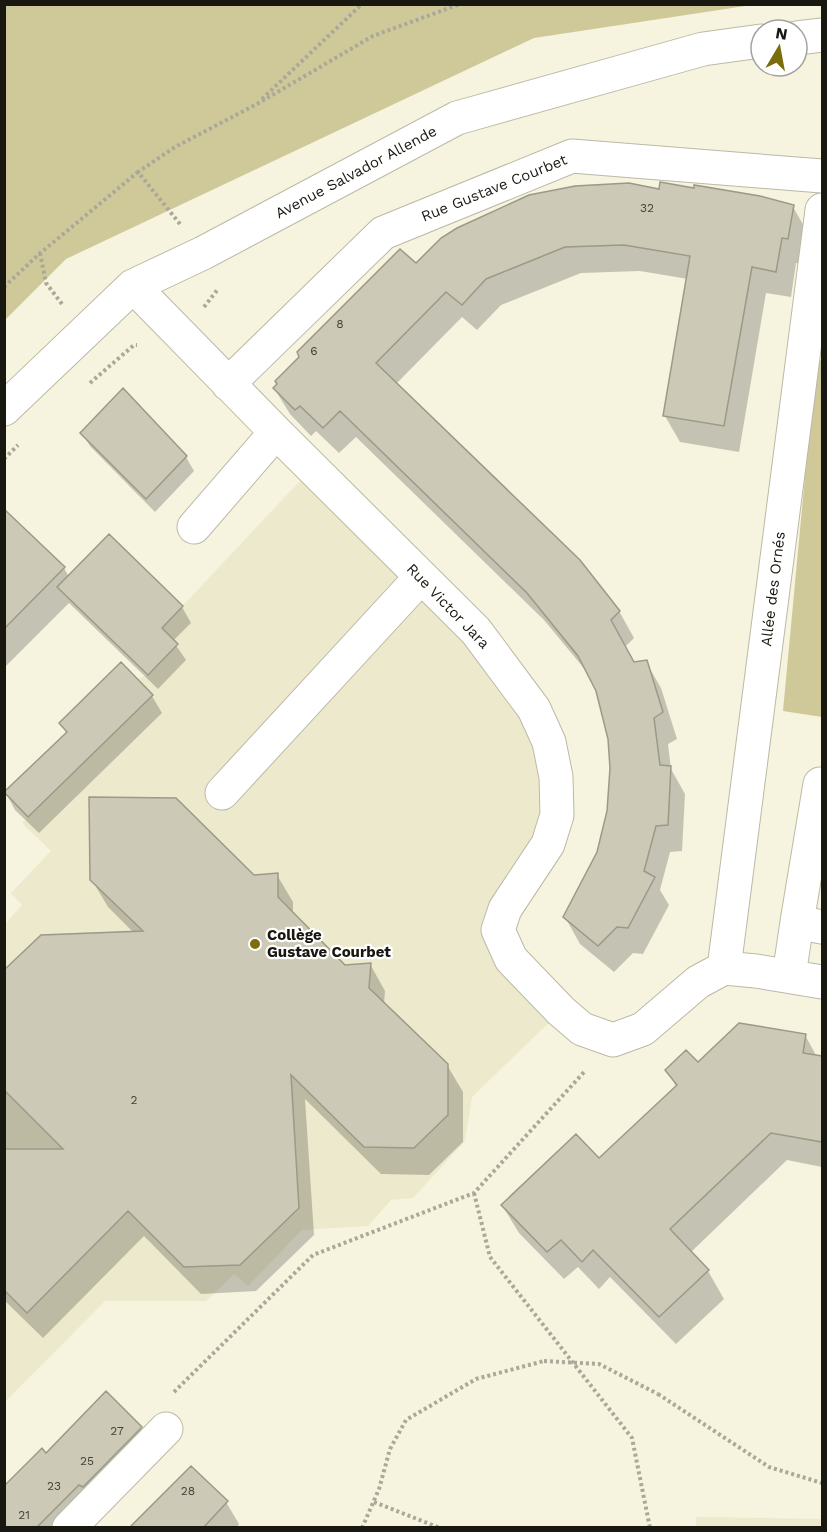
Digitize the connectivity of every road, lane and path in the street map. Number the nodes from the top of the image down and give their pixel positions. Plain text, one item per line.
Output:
1 (362, 4) edge
2 (460, 4) edge
3 (749, 43) edge
4 (257, 104) junction
5 (138, 172) junction
6 (822, 177) edge
7 (822, 210) edge
8 (203, 253) junction
9 (133, 286) junction
10 (4, 287) edge
11 (176, 332) junction
12 (228, 384) junction
13 (87, 386) dead end
14 (4, 409) edge
15 (276, 432) junction
16 (24, 440) dead end
17 (4, 459) edge
18 (194, 526) dead end
19 (421, 577) junction
20 (822, 784) edge
21 (222, 793) dead end
22 (810, 925) edge
23 (724, 968) junction
24 (789, 976) junction
25 (822, 982) edge
26 (613, 1040) junction
27 (474, 1192) junction
28 (166, 1429) joint
29 (822, 1483) edge
30 (374, 1502) junction
31 (69, 1527) edge
32 (362, 1527) edge
33 (440, 1527) edge
34 (651, 1527) edge

1 - 4 path
2 - 4 path
3 - 8 street, Avenue Salvador Allende
4 - 5 path
5 - 8 path
5 - 10 path
6 - 12 street, Rue Gustave Courbet
7 - 23 street, Allée des Ornés
8 - 9 street, Avenue Salvador Allende
8 - 11 path
9 - 11 street, Rue Victor Jara
9 - 14 street, Avenue Salvador Allende
11 - 12 street, Rue Victor Jara
11 - 13 path
12 - 15 street, Rue Victor Jara
15 - 18 street
15 - 19 street, Rue Victor Jara
16 - 17 path
19 - 21 street
19 - 26 street, Rue Victor Jara
20 - 22 street
22 - 24 street
23 - 24 street
23 - 26 street
24 - 25 street
26 - 27 path
27 - 28 path
27 - 34 path
28 - 31 street
29 - 30 path, bridge
30 - 32 path
30 - 33 path

